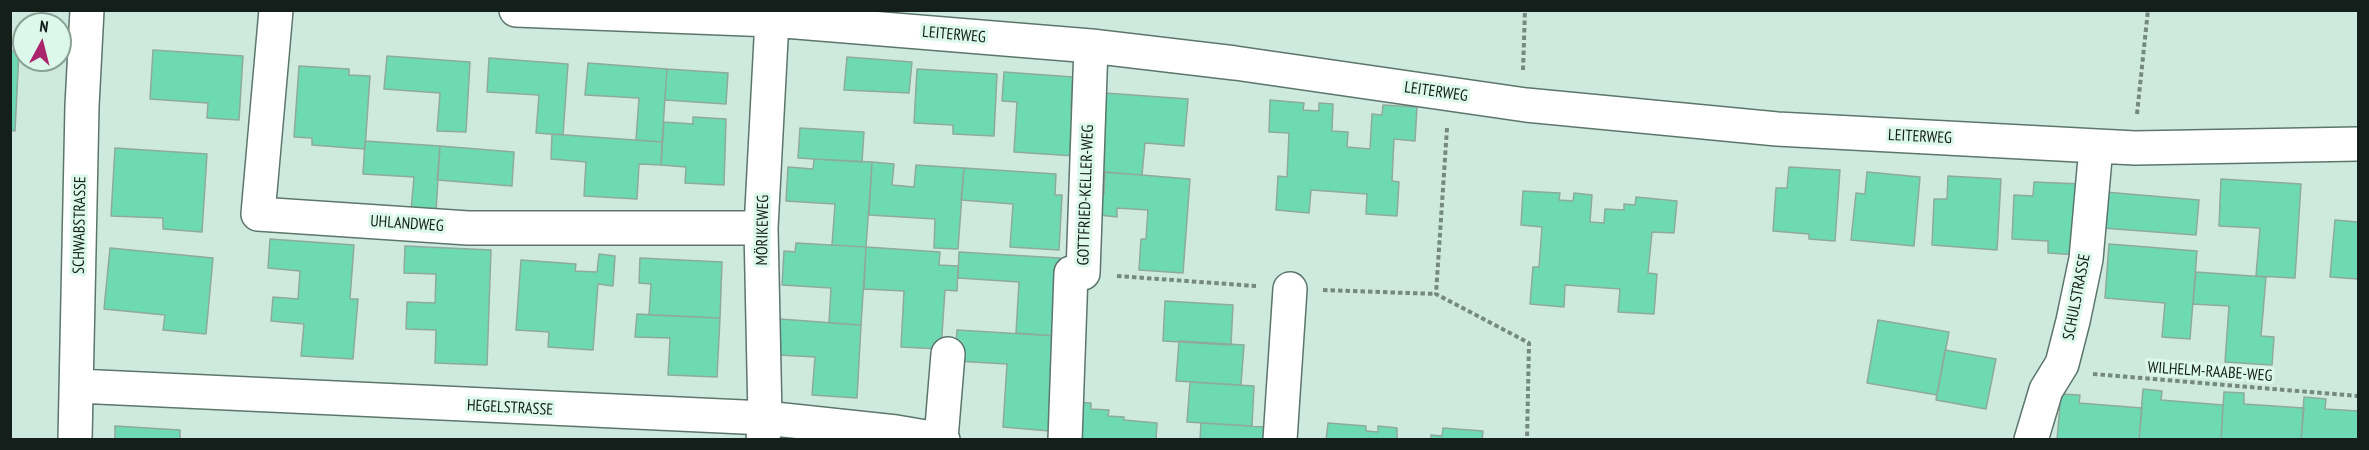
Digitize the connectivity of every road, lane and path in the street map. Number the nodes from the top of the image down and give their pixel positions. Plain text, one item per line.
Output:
1 (87, 10) edge
2 (276, 10) edge
3 (516, 10) edge
4 (1525, 10) edge
5 (2148, 10) edge
6 (772, 20) junction
7 (1091, 46) junction
8 (1449, 94) junction
9 (1526, 105) junction
10 (2358, 144) edge
11 (2096, 147) junction
12 (2135, 148) junction
13 (761, 228) junction
14 (1290, 289) dead end
15 (948, 354) dead end
16 (2062, 364) junction
17 (77, 386) junction
18 (2358, 396) edge
19 (764, 429) edge
20 (942, 439) edge
21 (75, 440) edge
22 (1065, 440) edge
23 (1280, 440) edge
24 (1527, 440) edge
25 (2031, 440) edge

1 - 17 street, SCHWABSTRASSE
2 - 13 street, UHLANDWEG
3 - 6 street, LEITERWEG
4 - 9 path
5 - 12 path
6 - 7 street, LEITERWEG
6 - 13 street, MÖRIKEWEG
7 - 8 street, LEITERWEG
7 - 22 street, GOTTFRIED-KELLER-WEG
8 - 9 street, LEITERWEG
8 - 24 path
9 - 11 street, LEITERWEG
10 - 12 street, LEITERWEG
11 - 12 street, LEITERWEG
11 - 16 street, SCHULSTRASSE
13 - 19 street, MÖRIKEWEG
14 - 23 street
15 - 20 street
16 - 18 path, WILHELM-RAABE-WEG
16 - 25 street, SCHULSTRASSE
17 - 19 street, HEGELSTRASSE
17 - 21 street, SCHWABSTRASSE
19 - 20 street, HEGELSTRASSE

